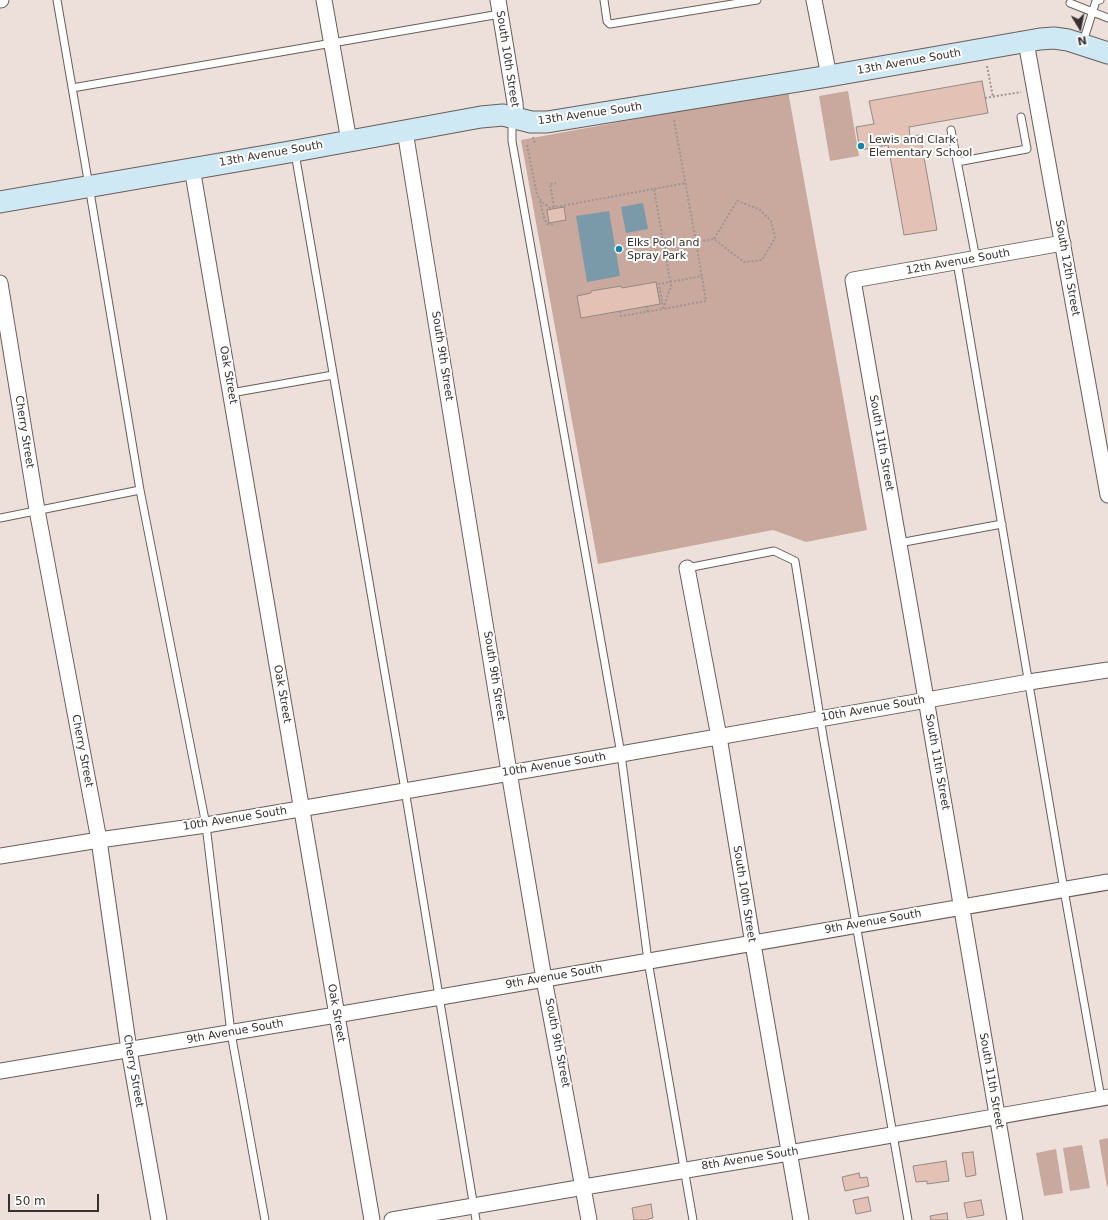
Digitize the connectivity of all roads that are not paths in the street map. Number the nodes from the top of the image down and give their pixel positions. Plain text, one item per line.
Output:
1 (57, 0) edge
2 (324, 0) edge
3 (604, 0) edge
4 (757, 0) edge
5 (814, 0) edge
6 (1100, 0) edge
7 (1070, 3) dead end
8 (499, 7) edge
9 (1093, 12) junction
10 (1108, 18) edge
11 (331, 42) junction
12 (1026, 42) junction
13 (1082, 43) junction
14 (1108, 53) edge
15 (829, 76) junction
16 (72, 88) junction
17 (1021, 117) dead end
18 (514, 118) junction
19 (951, 130) dead end
20 (405, 131) junction
21 (349, 141) junction
22 (295, 151) junction
23 (957, 162) junction
24 (192, 168) junction
25 (89, 186) junction
26 (0, 202) edge
27 (1063, 244) junction
28 (976, 259) junction
29 (958, 262) junction
30 (853, 280) joint
31 (0, 283) edge
32 (333, 375) junction
33 (231, 393) junction
34 (140, 490) junction
35 (1108, 495) edge
36 (37, 510) junction
37 (0, 518) edge
38 (1002, 524) junction
39 (899, 542) junction
40 (687, 568) joint
41 (1108, 670) edge
42 (1029, 682) junction
43 (926, 700) junction
44 (820, 719) junction
45 (719, 737) junction
46 (621, 754) junction
47 (509, 772) junction
48 (405, 790) junction
49 (301, 808) junction
50 (206, 825) junction
51 (99, 840) junction
52 (0, 856) edge
53 (1108, 882) edge
54 (1064, 890) junction
55 (962, 907) junction
56 (856, 926) junction
57 (752, 944) junction
58 (648, 962) junction
59 (544, 979) junction
60 (440, 997) junction
61 (336, 1015) junction
62 (231, 1033) junction
63 (130, 1050) junction
64 (0, 1071) edge
65 (1105, 1097) edge
66 (997, 1115) junction
67 (894, 1134) junction
68 (789, 1153) junction
69 (684, 1170) junction
70 (584, 1186) junction
71 (475, 1213) edge
72 (159, 1220) edge
73 (265, 1220) edge
74 (372, 1220) edge
75 (392, 1220) edge
76 (589, 1220) edge
77 (693, 1220) edge
78 (801, 1220) edge
79 (908, 1220) edge
80 (1015, 1220) edge

1 - 16 lane
2 - 11 street
3 - 4 lane
5 - 15 street
6 - 9 lane
7 - 9 lane
8 - 11 lane
8 - 18 street, South 10th Street
9 - 10 lane
9 - 13 lane
11 - 16 lane
11 - 21 street
12 - 13 street, 13th Avenue South
12 - 15 street, 13th Avenue South
12 - 27 street, South 12th Street
13 - 14 street, 13th Avenue South
15 - 18 street, 13th Avenue South
16 - 25 lane
17 - 23 lane
18 - 20 street, 13th Avenue South
18 - 46 lane
19 - 23 lane
20 - 21 street, 13th Avenue South
20 - 47 street, South 9th Street
21 - 22 street, 13th Avenue South
22 - 24 street, 13th Avenue South
22 - 32 lane
23 - 28 lane
24 - 25 street, 13th Avenue South
24 - 33 street, Oak Street
25 - 26 street, 13th Avenue South
25 - 34 lane
27 - 28 street, 12th Avenue South
27 - 35 street, South 12th Street
28 - 29 street, 12th Avenue South
29 - 30 street, 12th Avenue South
29 - 38 lane
30 - 39 street, South 11th Street
31 - 36 street, Cherry Street
32 - 33 lane
32 - 48 lane
33 - 49 street, Oak Street
34 - 36 lane
34 - 50 lane
36 - 37 lane
36 - 51 street, Cherry Street
38 - 39 lane
38 - 42 lane
39 - 43 street, South 11th Street
40 - 44 lane
40 - 45 street, South 10th Street
41 - 42 street, 10th Avenue South
42 - 43 street, 10th Avenue South
42 - 54 lane
43 - 44 street, 10th Avenue South
43 - 55 street, South 11th Street
44 - 45 street, 10th Avenue South
44 - 56 lane
45 - 46 street, 10th Avenue South
45 - 57 street, South 10th Street
46 - 47 street, 10th Avenue South
46 - 58 lane
47 - 48 street, 10th Avenue South
47 - 59 street, South 9th Street
48 - 49 street, 10th Avenue South
48 - 60 lane
49 - 50 street, 10th Avenue South
49 - 61 street, Oak Street
50 - 51 street, 10th Avenue South
50 - 62 lane
51 - 52 street, 10th Avenue South
51 - 63 street, Cherry Street
53 - 54 street, 9th Avenue South
54 - 55 street, 9th Avenue South
54 - 65 lane
55 - 56 street, 9th Avenue South
55 - 66 street, South 11th Street
56 - 57 street, 9th Avenue South
56 - 67 lane
57 - 58 street, 9th Avenue South
57 - 68 street, South 10th Street
58 - 59 street, 9th Avenue South
58 - 69 lane
59 - 60 street, 9th Avenue South
59 - 70 street, South 9th Street
60 - 61 street, 9th Avenue South
60 - 71 lane
61 - 62 street, 9th Avenue South
61 - 74 street, Oak Street
62 - 63 street, 9th Avenue South
62 - 73 lane
63 - 64 street, 9th Avenue South
63 - 72 street, Cherry Street
65 - 66 street, 8th Avenue South
66 - 67 street, 8th Avenue South
66 - 80 street, South 11th Street
67 - 68 street, 8th Avenue South
67 - 79 lane
68 - 69 street, 8th Avenue South
68 - 78 street, South 10th Street
69 - 70 street, 8th Avenue South
69 - 77 lane
70 - 71 street, 8th Avenue South
70 - 76 street, South 9th Street
71 - 75 street, 8th Avenue South

